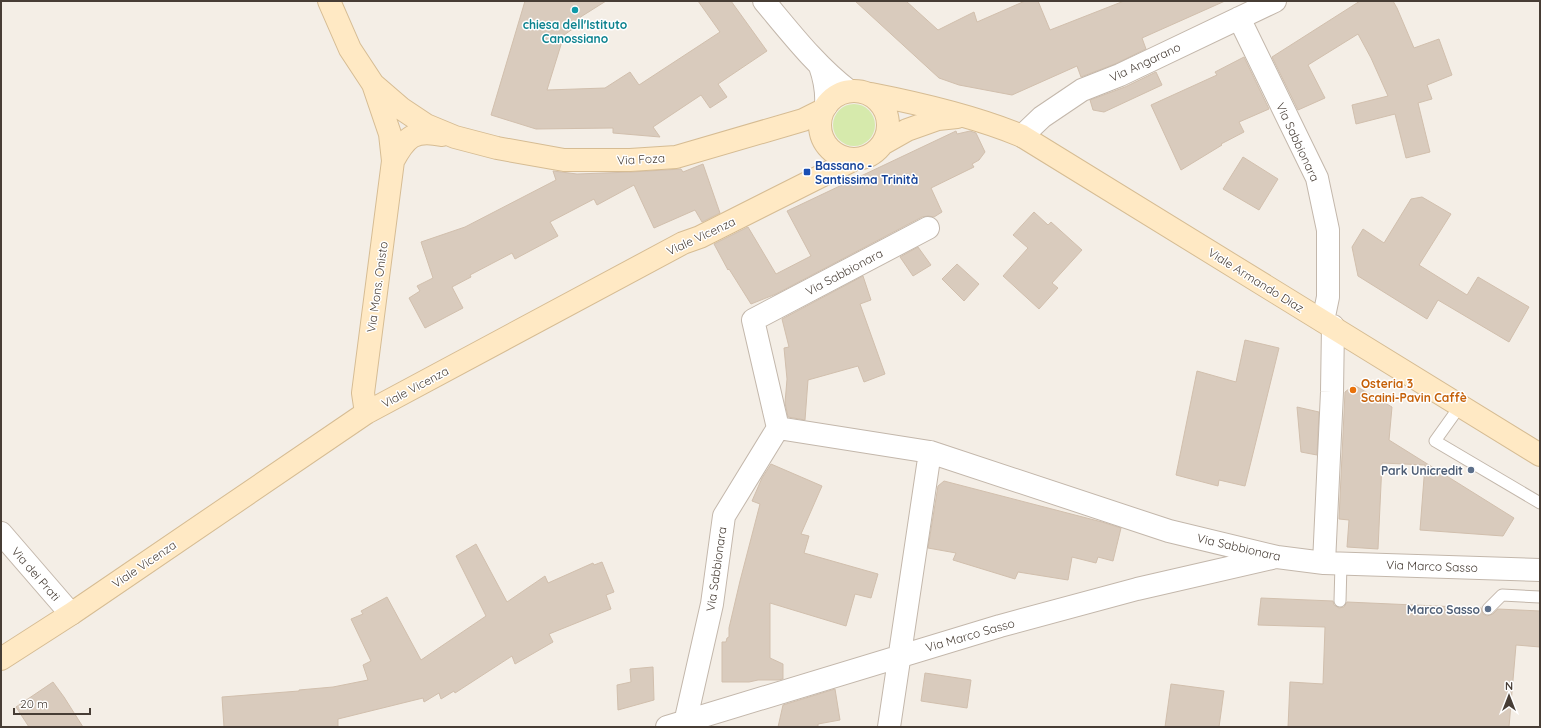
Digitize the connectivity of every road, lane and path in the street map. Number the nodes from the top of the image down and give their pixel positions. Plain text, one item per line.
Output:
1 (329, 1) edge
2 (764, 1) edge
3 (1275, 1) edge
4 (1239, 18) junction
5 (819, 65) junction
6 (373, 84) junction
7 (849, 90) junction
8 (871, 94) junction
9 (824, 108) junction
10 (966, 116) junction
11 (1022, 136) junction
12 (455, 137) junction
13 (884, 143) junction
14 (855, 159) junction
15 (393, 161) junction
16 (928, 228) dead end
17 (1328, 324) junction
18 (1460, 406) junction
19 (366, 412) junction
20 (778, 428) junction
21 (930, 452) junction
22 (1540, 456) edge
23 (1540, 503) edge
24 (1, 534) edge
25 (1277, 557) junction
26 (1332, 563) junction
27 (1540, 570) edge
28 (1540, 597) edge
29 (1340, 601) dead end
30 (1488, 608) dead end
31 (71, 614) junction
32 (900, 656) junction
33 (1, 659) edge
34 (676, 725) edge
35 (889, 727) edge

1 - 6 street
2 - 5 street
3 - 4 street, Via Angarano
4 - 11 street, Via Angarano
4 - 17 street, Via Sabbionara
5 - 7 street
5 - 9 street
6 - 12 street, Via Foza
6 - 15 street
7 - 8 street
7 - 9 street
8 - 10 street, Viale Armando Diaz
8 - 13 street
9 - 12 street, Via Foza
9 - 14 street
10 - 11 street, Viale Armando Diaz
10 - 13 street, Viale Armando Diaz
11 - 17 street, Viale Armando Diaz
12 - 15 street, Via Foza
13 - 14 street
14 - 19 street, Viale Vicenza
15 - 19 street, Via Mons. Onisto
16 - 20 street, Via Sabbionara
17 - 18 street, Viale Armando Diaz
17 - 26 street, Via Sabbionara
18 - 22 street, Viale Armando Diaz
18 - 23 lane
19 - 31 street, Viale Vicenza
20 - 21 street, Via Sabbionara
20 - 34 street, Via Sabbionara
21 - 25 street, Via Sabbionara
21 - 32 street
24 - 31 street, Via dei Prati
25 - 26 street, Via Sabbionara
25 - 32 street, Via Marco Sasso
26 - 27 street, Via Marco Sasso
26 - 29 lane
28 - 30 lane
31 - 33 street, Viale Vicenza
32 - 34 street, Via Marco Sasso
32 - 35 street

